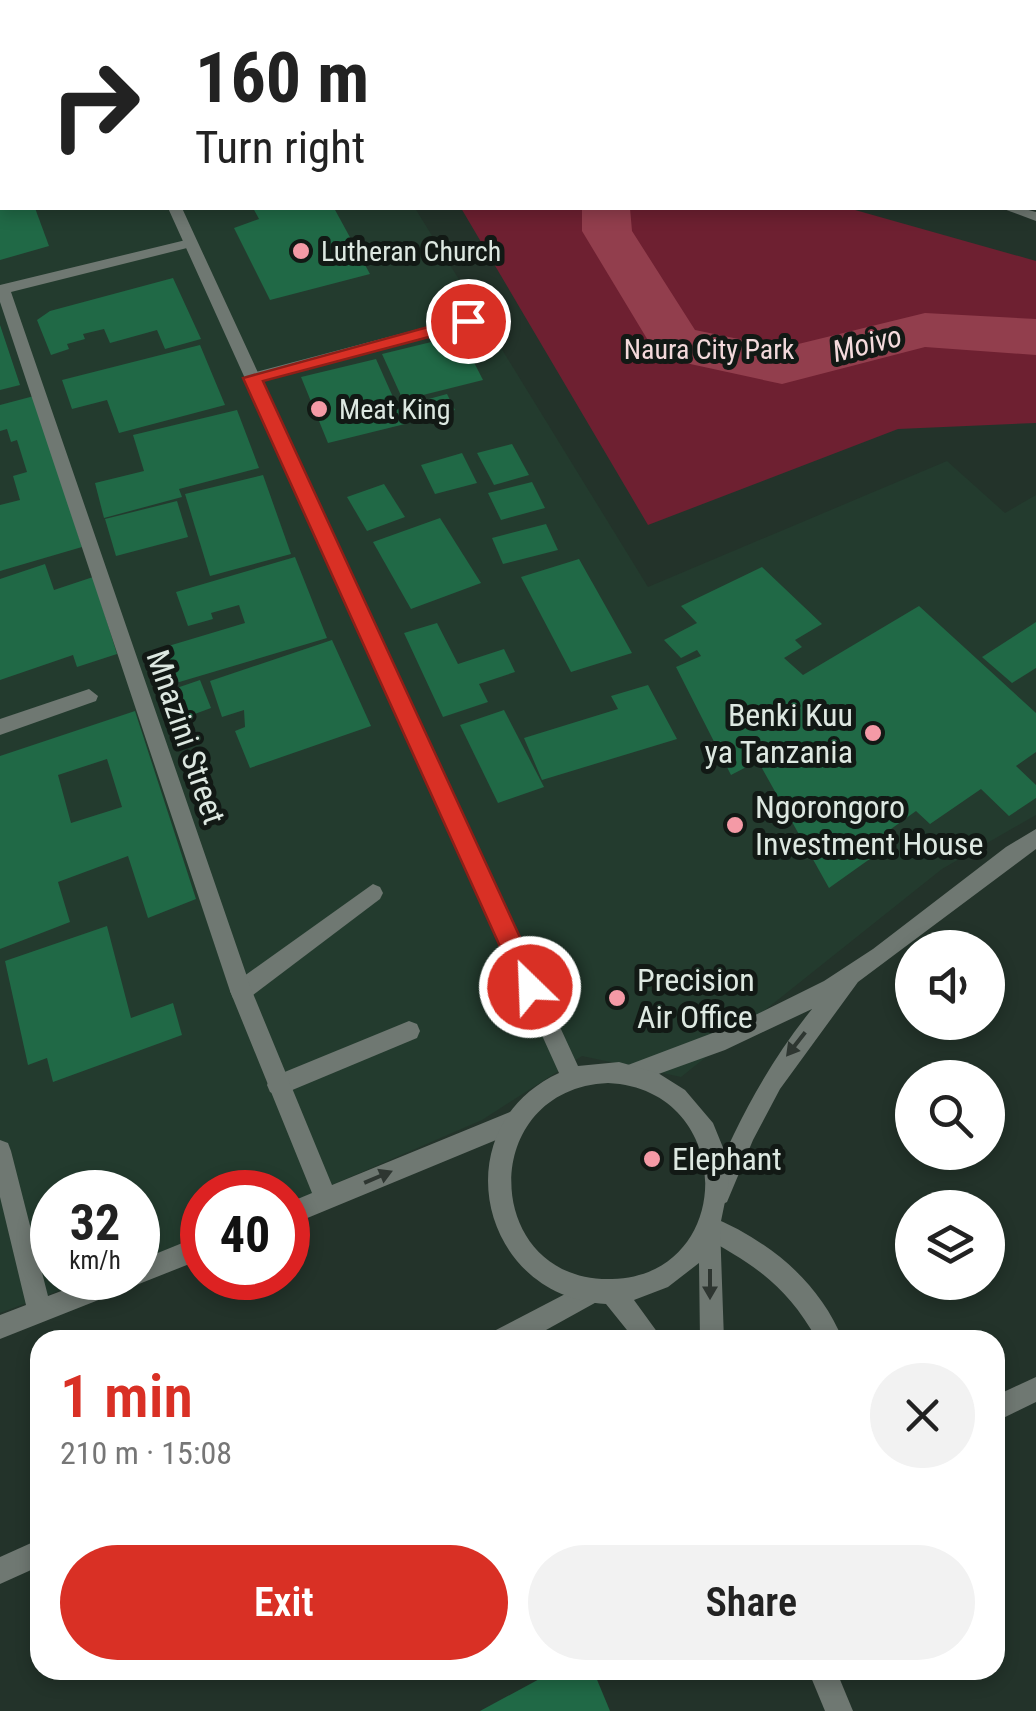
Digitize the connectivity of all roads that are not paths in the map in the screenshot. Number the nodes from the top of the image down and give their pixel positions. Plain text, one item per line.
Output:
1 (176, 210) edge
2 (190, 242) junction
3 (2, 289) edge
4 (468, 321) dead end
5 (252, 378) junction
6 (89, 696) dead end
7 (0, 728) edge
8 (1036, 838) edge
9 (373, 893) dead end
10 (860, 970) junction
11 (240, 990) junction
12 (408, 1031) dead end
13 (628, 1074) junction
14 (572, 1077) junction
15 (278, 1086) junction
16 (515, 1121) junction
17 (0, 1151) edge
18 (718, 1197) junction
19 (326, 1199) junction
20 (310, 1205) edge
21 (710, 1228) junction
22 (603, 1292) junction
23 (68, 1300) edge
24 (40, 1311) junction
25 (0, 1327) edge
26 (524, 1330) edge
27 (642, 1330) edge
28 (712, 1330) edge
29 (826, 1330) edge
30 (1036, 1389) edge
31 (1005, 1404) edge
32 (30, 1557) edge
33 (0, 1571) edge
34 (826, 1680) edge
35 (839, 1711) edge

1 - 2 street
2 - 3 street
2 - 5 street
3 - 11 street, Mnazini Street
4 - 5 street
5 - 14 street
6 - 7 street
8 - 10 street
9 - 11 street
10 - 13 street
10 -> 18 street
11 - 15 street, Mnazini Street
12 - 15 street
13 - 14 street
13 - 18 street
14 - 16 street
15 - 19 street, Mnazini Street
19 -> 16 street
16 - 22 street
17 - 24 street
18 - 21 street
19 - 20 street
21 - 22 street
21 -> 28 street
21 - 29 street
22 - 26 street
22 - 27 street
23 - 24 street
24 - 25 street
30 - 31 street
32 - 33 street
34 - 35 street

